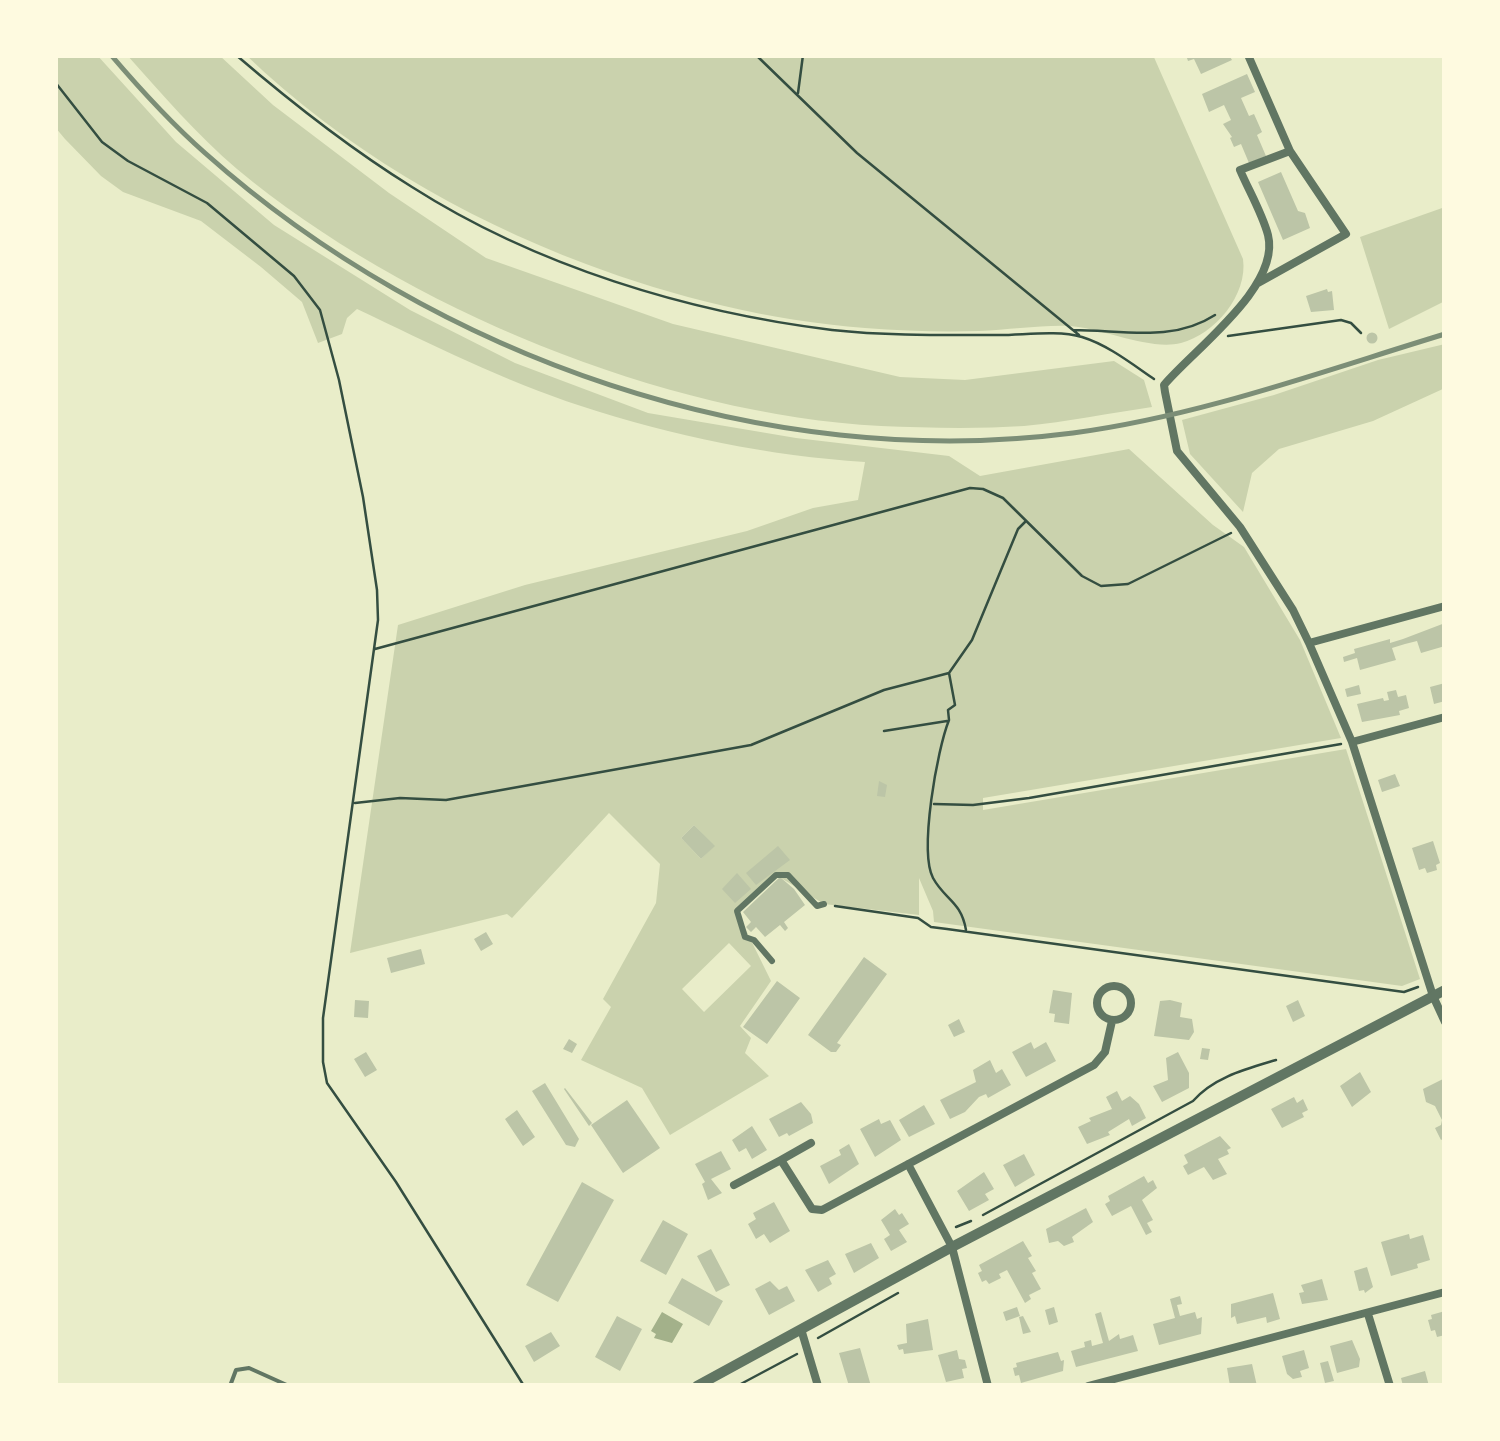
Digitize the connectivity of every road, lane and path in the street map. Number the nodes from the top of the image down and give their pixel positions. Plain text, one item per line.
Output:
1 (236, 55) edge
2 (756, 55) edge
3 (804, 55) edge
4 (1248, 55) edge
5 (55, 82) edge
6 (797, 96) junction
7 (1290, 151) junction
8 (1258, 283) junction
9 (1225, 308) dead end
10 (1073, 330) junction
11 (1360, 333) dead end
12 (1082, 337) junction
13 (1208, 340) junction
14 (1164, 389) junction
15 (1026, 521) junction
16 (1240, 527) junction
17 (1445, 606) edge
18 (1309, 643) junction
19 (375, 649) junction
20 (949, 672) junction
21 (1445, 717) edge
22 (948, 720) junction
23 (884, 731) dead end
24 (1352, 742) junction
25 (353, 804) junction
26 (931, 804) junction
27 (824, 904) joint
28 (966, 932) junction
29 (772, 961) dead end
30 (1421, 986) dead end
31 (1445, 990) edge
32 (1432, 996) junction
33 (1112, 1021) junction
34 (1445, 1022) edge
35 (1276, 1060) dead end
36 (812, 1143) dead end
37 (781, 1160) junction
38 (908, 1164) junction
39 (734, 1185) dead end
40 (944, 1233) junction
41 (952, 1247) junction
42 (911, 1286) dead end
43 (1445, 1292) edge
44 (1368, 1314) junction
45 (802, 1330) junction
46 (816, 1339) dead end
47 (797, 1354) dead end
48 (230, 1386) edge
49 (289, 1386) edge
50 (524, 1386) edge
51 (697, 1386) edge
52 (736, 1386) edge
53 (818, 1386) edge
54 (988, 1386) edge
55 (1088, 1386) edge
56 (1390, 1386) edge

1 - 12 path
2 - 6 path
3 - 6 path
4 - 7 street
5 - 19 path
6 - 10 path
7 - 8 street
7 - 8 street
8 - 13 street
9 - 10 path
10 - 12 path
11 - 13 path
12 - 14 path
13 - 14 street
14 - 16 street
15 - 16 path
15 - 19 path
15 - 20 path
16 - 18 street
17 - 18 street
18 - 24 street
19 - 25 path
20 - 22 path
20 - 25 path
21 - 24 street
22 - 23 path
22 - 26 path
24 - 26 path
24 - 32 street
25 - 50 path
26 - 28 path
27 - 28 path
27 - 29 street
28 - 30 path
31 - 32 street
32 - 34 street
32 - 41 street
33 - 33 street
33 - 38 street
35 - 40 path
36 - 37 street
37 - 38 street
37 - 39 street
38 - 40 street
40 - 41 street
41 - 45 street
41 - 54 street
42 - 46 path
43 - 44 street
44 - 55 street
44 - 56 street
45 - 51 street
45 - 53 street
47 - 52 path
48 - 49 lane

